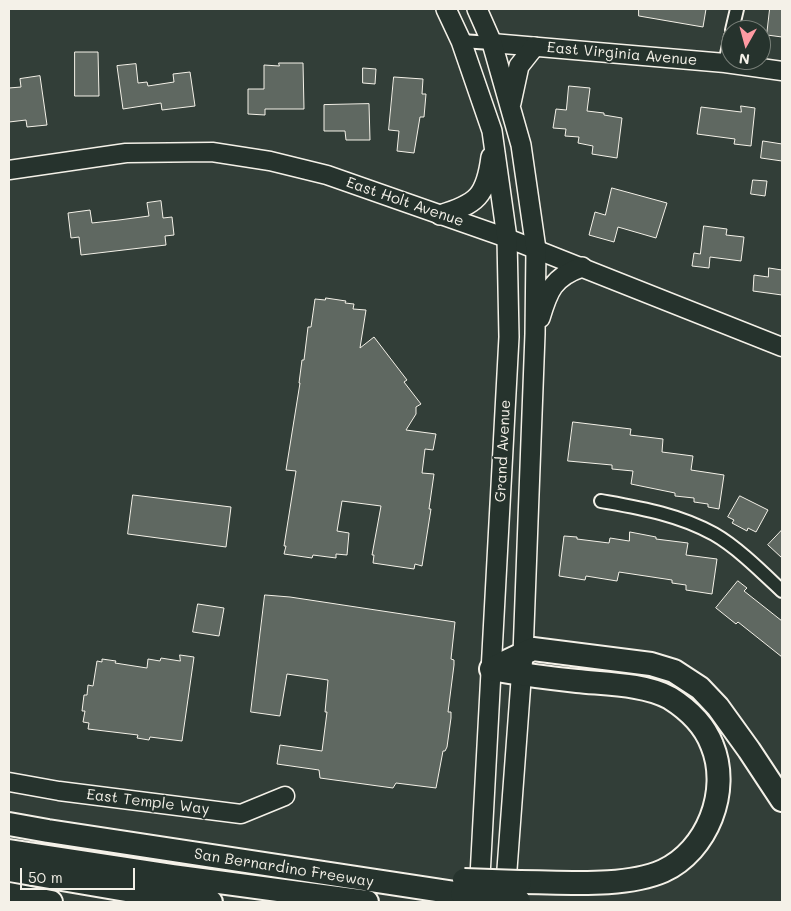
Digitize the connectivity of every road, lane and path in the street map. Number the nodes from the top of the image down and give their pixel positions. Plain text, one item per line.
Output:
1 (446, 9) edge
2 (477, 9) edge
3 (460, 41) junction
4 (492, 43) junction
5 (534, 47) junction
6 (721, 63) edge
7 (510, 107) junction
8 (493, 138) junction
9 (9, 170) edge
10 (440, 214) junction
11 (507, 238) junction
12 (536, 249) junction
13 (582, 267) junction
14 (535, 334) junction
15 (782, 347) edge
16 (601, 501) dead end
17 (782, 591) edge
18 (522, 664) junction
19 (491, 669) junction
20 (9, 782) edge
21 (284, 796) dead end
22 (782, 800) edge
23 (9, 824) edge
24 (9, 851) edge
25 (9, 870) edge
26 (468, 892) edge
27 (9, 894) edge
28 (519, 897) edge
29 (51, 902) edge
30 (211, 902) edge
31 (367, 902) edge

1 - 3 main road, Grand Avenue
2 - 4 main road, Grand Avenue
3 - 4 street, East Virginia Avenue
3 - 8 main road, Grand Avenue
4 - 5 street, East Virginia Avenue
4 - 7 main road, Grand Avenue
5 - 6 street, East Virginia Avenue
5 - 7 main road
7 - 12 main road, Grand Avenue
8 - 10 main road
8 - 11 main road, Grand Avenue
9 - 10 street, East Holt Avenue
10 - 11 street, East Holt Avenue
11 - 12 street, East Holt Avenue
11 - 19 main road, Grand Avenue
12 - 13 street, East Holt Avenue
12 - 14 main road, Grand Avenue
13 - 14 main road
13 - 15 street, East Holt Avenue
14 - 18 main road, Grand Avenue
16 - 17 street
18 - 19 highway
18 - 22 highway
18 - 28 main road, Grand Avenue
18 - 28 highway, San Bernardino Freeway
19 - 26 main road, Grand Avenue
20 - 21 street, East Temple Way
23 - 26 highway, San Bernardino Freeway
24 - 31 highway
25 - 30 highway
26 - 28 highway, San Bernardino Freeway, bridge
27 - 29 highway

